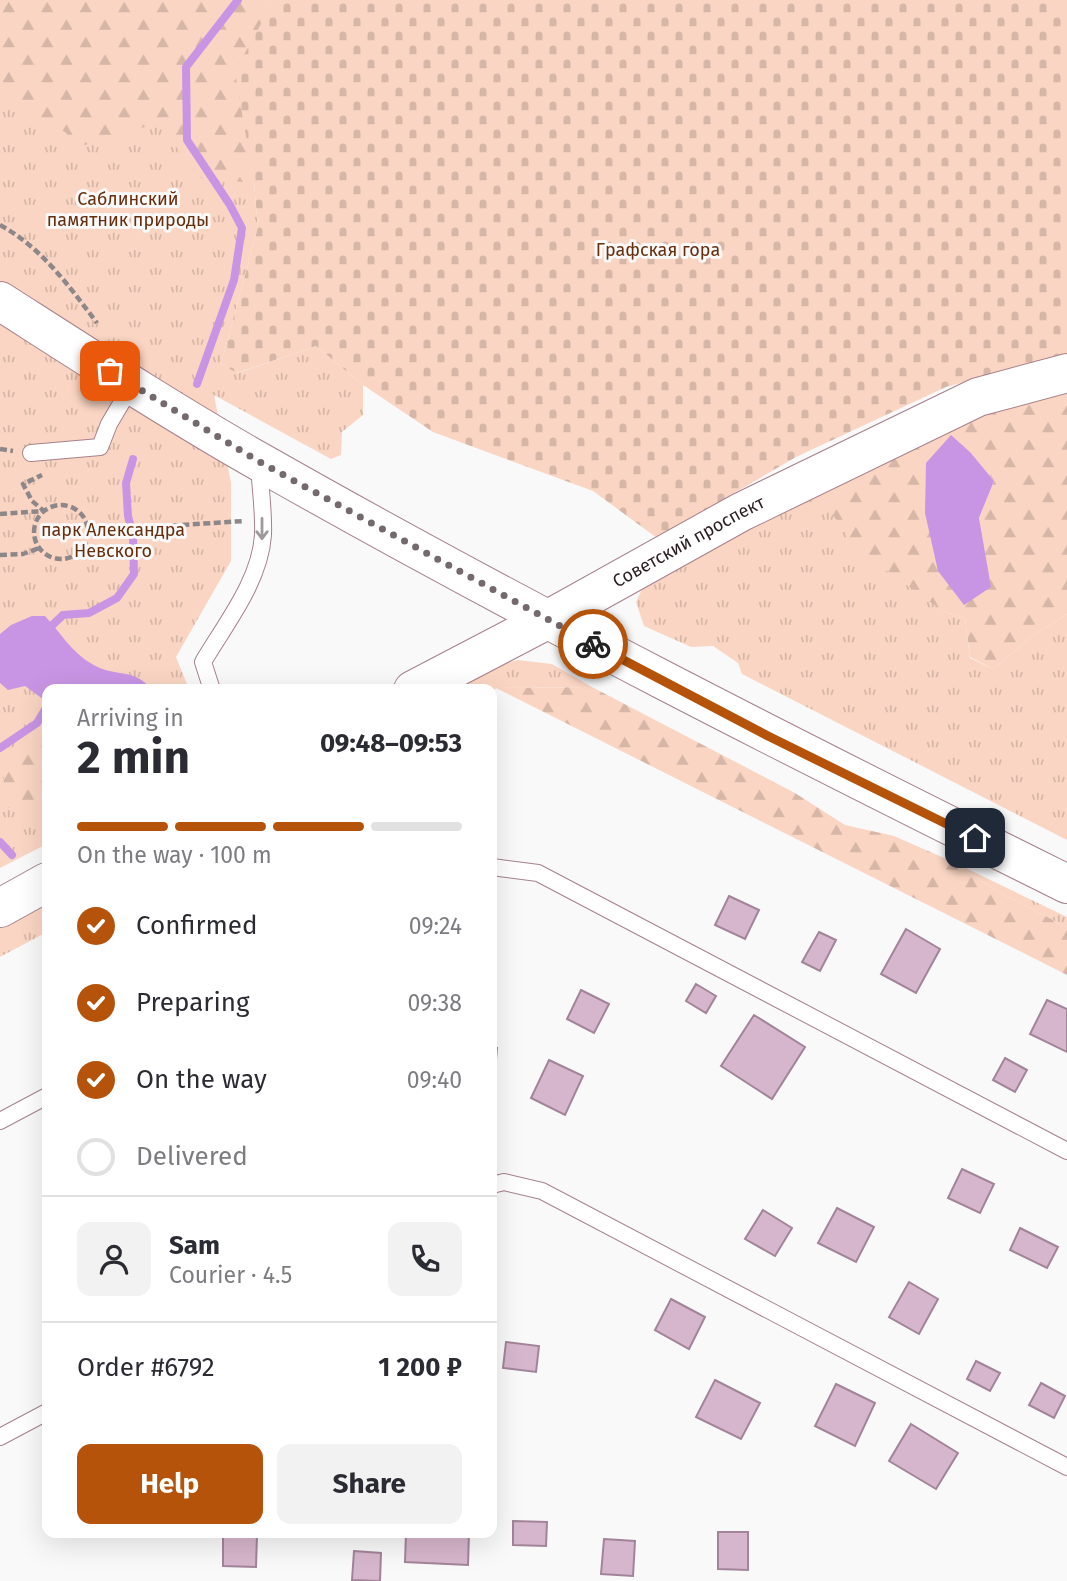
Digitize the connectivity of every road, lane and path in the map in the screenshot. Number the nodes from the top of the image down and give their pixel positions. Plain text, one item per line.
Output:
1 (0, 225) edge
2 (0, 301) edge
3 (100, 327) dead end
4 (1067, 373) edge
5 (132, 385) junction
6 (31, 453) dead end
7 (258, 461) junction
8 (32, 501) dead end
9 (44, 511) junction
10 (0, 514) edge
11 (255, 520) dead end
12 (88, 531) junction
13 (39, 548) junction
14 (0, 555) edge
15 (547, 620) junction
16 (210, 684) edge
17 (425, 684) edge
18 (497, 868) edge
19 (1067, 884) edge
20 (42, 886) edge
21 (0, 908) edge
22 (42, 1099) edge
23 (0, 1121) edge
24 (1067, 1151) edge
25 (497, 1184) edge
26 (42, 1415) edge
27 (0, 1437) edge
28 (1067, 1467) edge

1 - 3 path
2 - 5 main road
4 - 15 main road, Советский проспект
5 - 6 lane
5 - 7 main road
7 - 15 main road
7 -> 16 lane
8 - 9 path
9 - 10 path
9 - 12 path
9 - 13 path
11 - 12 path
12 - 13 path
13 - 14 path
15 - 17 main road, Советский проспект
15 - 19 main road
18 - 24 lane
20 - 21 main road
22 - 23 lane
25 - 28 lane
26 - 27 lane

